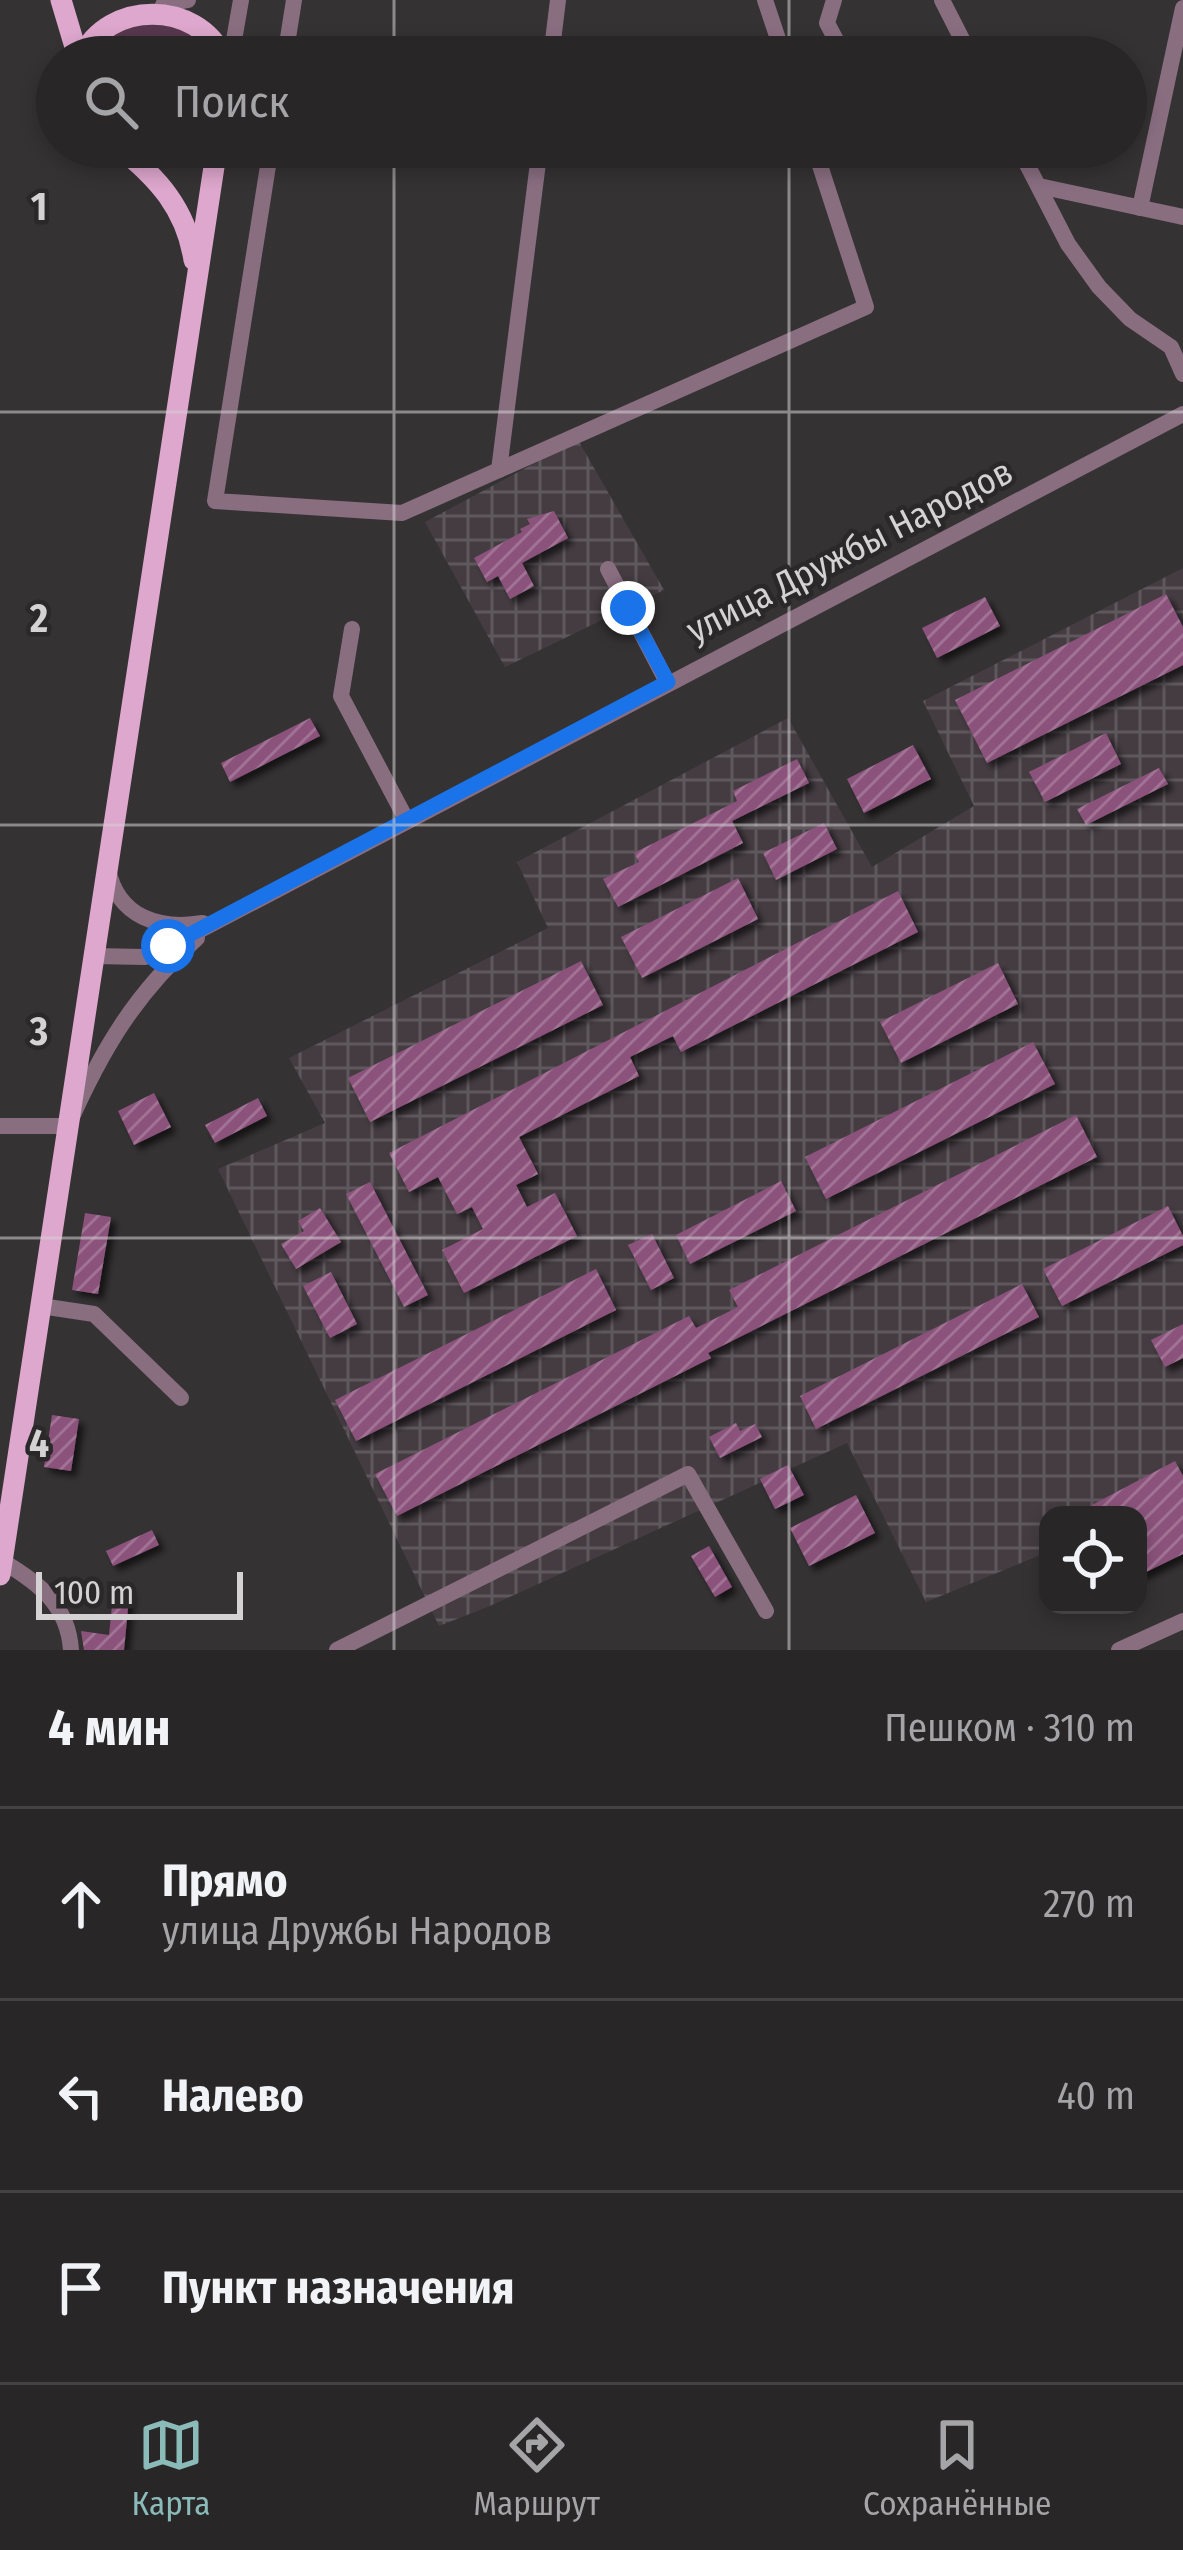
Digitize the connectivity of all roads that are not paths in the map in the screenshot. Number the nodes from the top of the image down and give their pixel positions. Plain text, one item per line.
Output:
1 (61, 0) edge
2 (188, 0) edge
3 (241, 0) edge
4 (294, 0) edge
5 (559, 0) edge
6 (765, 0) edge
7 (834, 0) edge
8 (941, 0) edge
9 (149, 3) edge
10 (1183, 8) edge
11 (73, 36) edge
12 (92, 36) edge
13 (212, 36) edge
14 (232, 36) edge
15 (288, 36) edge
16 (554, 36) edge
17 (777, 36) edge
18 (834, 36) edge
19 (960, 36) edge
20 (145, 168) edge
21 (215, 168) edge
22 (268, 168) edge
23 (537, 168) edge
24 (821, 168) edge
25 (1029, 168) edge
26 (1039, 186) junction
27 (1140, 208) junction
28 (1183, 218) edge
29 (197, 284) junction
30 (1177, 348) edge
31 (1183, 374) edge
32 (1182, 413) edge
33 (499, 470) junction
34 (608, 569) dead end
35 (352, 629) dead end
36 (668, 682) junction
37 (406, 819) junction
38 (107, 863) junction
39 (216, 921) junction
40 (94, 956) junction
41 (0, 1126) edge
42 (68, 1126) junction
43 (41, 1306) junction
44 (181, 1398) dead end
45 (1, 1568) edge
46 (766, 1611) dead end
47 (1183, 1621) edge
48 (71, 1650) edge
49 (337, 1650) edge
50 (1119, 1650) edge

1 - 11 main road
2 - 9 street
3 - 14 street
4 - 15 street
5 - 16 street
6 - 17 street
7 - 18 street
8 - 19 street
9 - 12 main road
9 - 13 main road
10 - 27 street
20 - 29 main road
21 - 29 main road
22 - 33 street
23 - 33 street
24 - 33 street
25 - 26 street
26 - 27 street
26 - 30 street
27 - 28 street
29 - 38 main road
30 - 31 street
32 - 36 street, улица Дружбы Народов
34 - 36 street
35 - 37 street
36 - 37 street, улица Дружбы Народов
37 - 39 street, улица Дружбы Народов
38 - 39 street
38 - 40 main road
39 - 40 street, улица Дружбы Народов
39 - 42 street
40 - 42 main road
41 - 42 street
42 - 43 main road
43 - 44 street
43 - 45 main road
45 - 48 street
46 - 49 street
47 - 50 street

